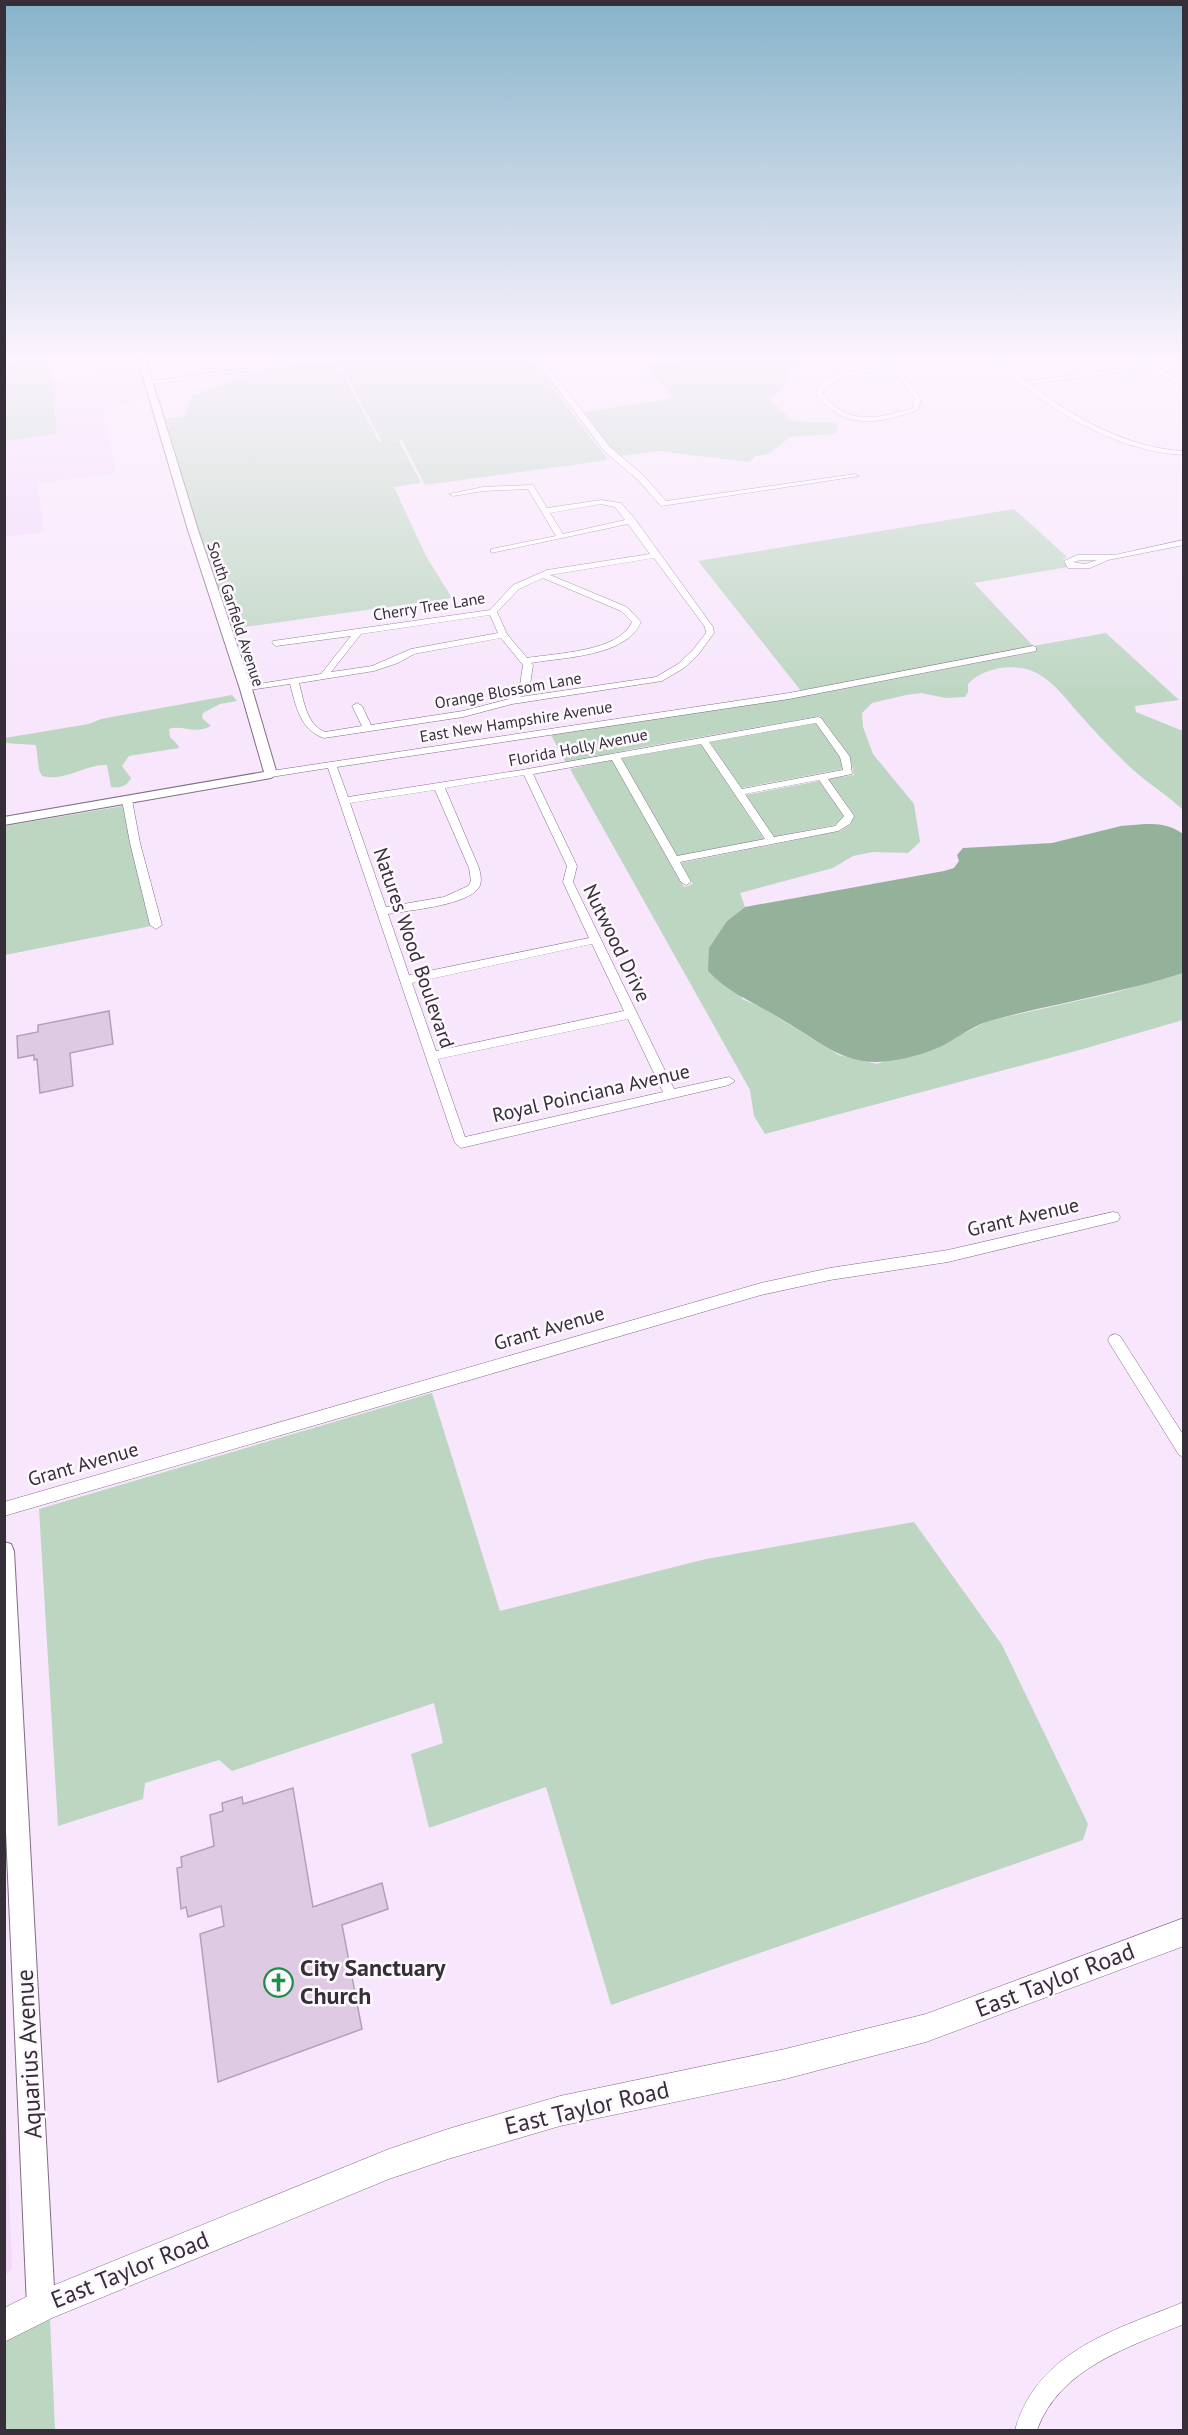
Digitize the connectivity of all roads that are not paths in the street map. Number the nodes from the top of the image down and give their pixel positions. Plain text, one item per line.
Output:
1 (176, 474) edge
2 (636, 474) edge
3 (855, 476) dead end
4 (453, 494) dead end
5 (545, 511) junction
6 (632, 520) junction
7 (561, 537) junction
8 (1182, 545) edge
9 (494, 551) dead end
10 (654, 556) junction
11 (1106, 558) dead end
12 (542, 575) junction
13 (493, 612) junction
14 (358, 632) junction
15 (503, 634) junction
16 (276, 643) dead end
17 (1033, 649) dead end
18 (525, 660) junction
19 (323, 677) junction
20 (294, 681) junction
21 (246, 689) junction
22 (512, 701) junction
23 (357, 706) dead end
24 (368, 728) junction
25 (703, 740) junction
26 (615, 756) junction
27 (332, 766) junction
28 (528, 773) junction
29 (271, 774) junction
30 (822, 777) junction
31 (439, 787) junction
32 (739, 792) junction
33 (127, 800) junction
34 (344, 801) junction
35 (4, 821) edge
36 (771, 841) junction
37 (674, 860) junction
38 (686, 882) dead end
39 (382, 910) junction
40 (156, 926) dead end
41 (596, 940) junction
42 (406, 980) junction
43 (631, 1014) junction
44 (432, 1056) junction
45 (729, 1081) dead end
46 (670, 1094) junction
47 (461, 1143) joint
48 (1113, 1217) dead end
49 (1115, 1340) dead end
50 (1184, 1450) edge
51 (4, 1509) edge
52 (4, 1551) edge
53 (1184, 1932) edge
54 (41, 2306) junction
55 (1184, 2313) edge
56 (4, 2326) edge
57 (1026, 2430) edge

1 - 21 street, South Garfield Avenue
2 - 3 street
4 - 5 street
5 - 6 street
5 - 7 street
6 - 7 street
6 - 10 street
7 - 9 street
8 - 11 street
10 - 12 street, Cherry Tree Lane
10 - 22 street, Orange Blossom Lane
12 - 13 street, Cherry Tree Lane
12 - 18 street
13 - 14 street, Cherry Tree Lane
13 - 15 street
14 - 16 street
14 - 19 street, Cherry Tree Lane
15 - 18 street
15 - 19 street
17 - 27 street, East New Hampshire Avenue
18 - 22 street
19 - 20 street
20 - 21 street
20 - 24 street, Orange Blossom Lane
21 - 29 street, South Garfield Avenue
22 - 24 street, Orange Blossom Lane
23 - 24 street
25 - 26 street, Florida Holly Avenue
25 - 30 street, Florida Holly Avenue
25 - 32 street
26 - 28 street, Florida Holly Avenue
26 - 37 street
27 - 29 street, East New Hampshire Avenue
27 - 34 street, Natures Wood Boulevard
28 - 31 street, Florida Holly Avenue
28 - 41 street, Nutwood Drive
29 - 33 street, East New Hampshire Avenue
30 - 32 street
30 - 36 street
31 - 34 street, Florida Holly Avenue
31 - 39 street
32 - 36 street
33 - 35 street, East New Hampshire Avenue
33 - 40 street
34 - 39 street, Natures Wood Boulevard
36 - 37 street
37 - 38 street
39 - 42 street, Natures Wood Boulevard
41 - 42 street
41 - 43 street, Nutwood Drive
42 - 44 street, Natures Wood Boulevard
43 - 44 street
43 - 46 street, Nutwood Drive
44 - 47 street, Natures Wood Boulevard
45 - 46 street, Royal Poinciana Avenue
46 - 47 street, Royal Poinciana Avenue
48 - 51 street, Grant Avenue
49 - 50 street
52 - 54 street, Aquarius Avenue
53 - 54 main road, East Taylor Road
54 - 56 main road, East Taylor Road
55 - 57 street

